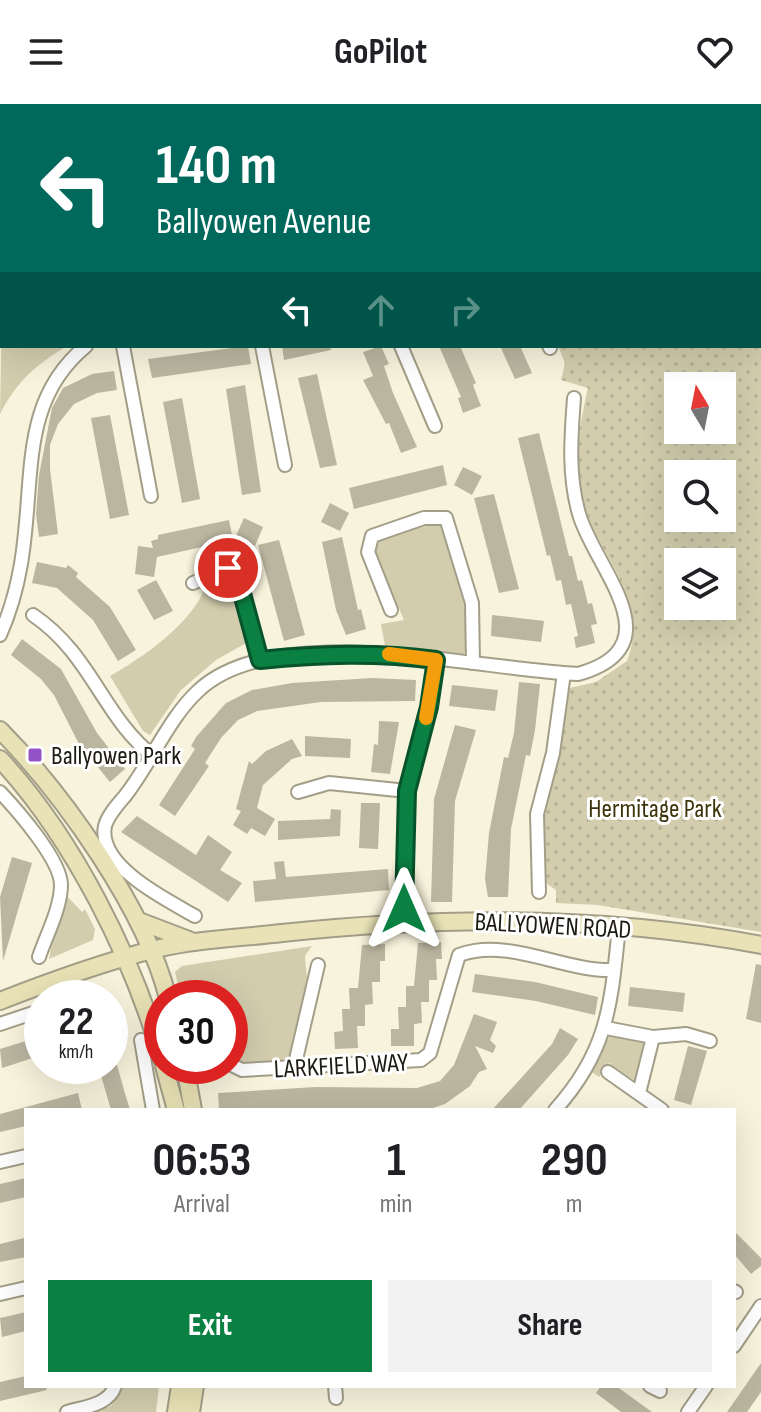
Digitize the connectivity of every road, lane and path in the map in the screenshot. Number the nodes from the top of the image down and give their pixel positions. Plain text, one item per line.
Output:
1 (83, 348) edge
2 (123, 348) edge
3 (262, 348) edge
4 (402, 348) edge
5 (43, 371) dead end
6 (574, 398) dead end
7 (435, 426) dead end
8 (285, 465) dead end
9 (151, 496) dead end
10 (10, 532) dead end
11 (7, 558) edge
12 (193, 583) dead end
13 (391, 610) dead end
14 (33, 615) dead end
15 (0, 635) edge
16 (260, 660) junction
17 (436, 660) junction
18 (473, 663) junction
19 (564, 673) junction
20 (0, 730) edge
21 (154, 757) junction
22 (0, 759) edge
23 (407, 791) junction
24 (0, 792) edge
25 (298, 792) dead end
26 (539, 892) dead end
27 (195, 916) dead end
28 (139, 921) junction
29 (404, 923) junction
30 (619, 927) junction
31 (117, 940) junction
32 (196, 942) junction
33 (761, 945) edge
34 (154, 949) junction
35 (39, 957) dead end
36 (127, 958) junction
37 (318, 965) dead end
38 (614, 970) junction
39 (163, 980) edge
40 (0, 994) edge
41 (0, 1001) edge
42 (144, 1007) edge
43 (24, 1016) edge
44 (0, 1024) edge
45 (606, 1028) junction
46 (653, 1037) junction
47 (141, 1040) dead end
48 (710, 1041) dead end
49 (294, 1068) junction
50 (248, 1070) edge
51 (608, 1072) dead end
52 (169, 1084) edge
53 (188, 1084) edge
54 (639, 1093) junction
55 (153, 1108) edge
56 (175, 1108) edge
57 (193, 1108) edge
58 (557, 1108) edge
59 (659, 1108) edge
60 (24, 1156) edge
61 (0, 1162) edge
62 (24, 1288) edge
63 (0, 1294) edge
64 (761, 1306) edge
65 (736, 1343) edge
66 (114, 1388) edge
67 (180, 1388) edge
68 (195, 1388) edge
69 (705, 1388) edge
70 (67, 1412) edge
71 (176, 1412) edge
72 (191, 1412) edge
73 (688, 1412) edge

1 - 5 street
2 - 9 street
3 - 8 street
4 - 7 street
6 - 19 street
10 - 11 street
11 - 15 street
12 - 16 street
13 - 18 street
14 - 21 street
16 - 17 street
16 - 21 street
17 - 18 street
17 - 23 street
18 - 19 street
19 - 26 street
20 - 28 street
21 - 27 street
22 - 31 street
23 - 25 street
23 - 29 street
24 - 35 street
28 - 32 street
28 - 34 street
29 - 30 street, BALLYOWEN ROAD
29 - 32 street, BALLYOWEN ROAD
30 - 33 street, BALLYOWEN ROAD
30 - 38 street
31 - 36 street
31 - 40 street
32 - 34 street, BALLYOWEN ROAD
34 - 36 street, BALLYOWEN ROAD
34 - 39 street
36 - 41 street, BALLYOWEN ROAD
36 - 42 street
37 - 49 street
38 - 45 street
38 - 49 street, LARKFIELD WAY
43 - 44 street
45 - 46 street
45 - 58 street
46 - 48 street
46 - 54 street
47 - 55 street
49 - 50 street, LARKFIELD WAY
51 - 54 street
52 - 56 street
53 - 57 street
54 - 59 street
60 - 61 street
62 - 63 street
64 - 65 street
66 - 70 street
67 - 71 street
68 - 72 street
69 - 73 street

